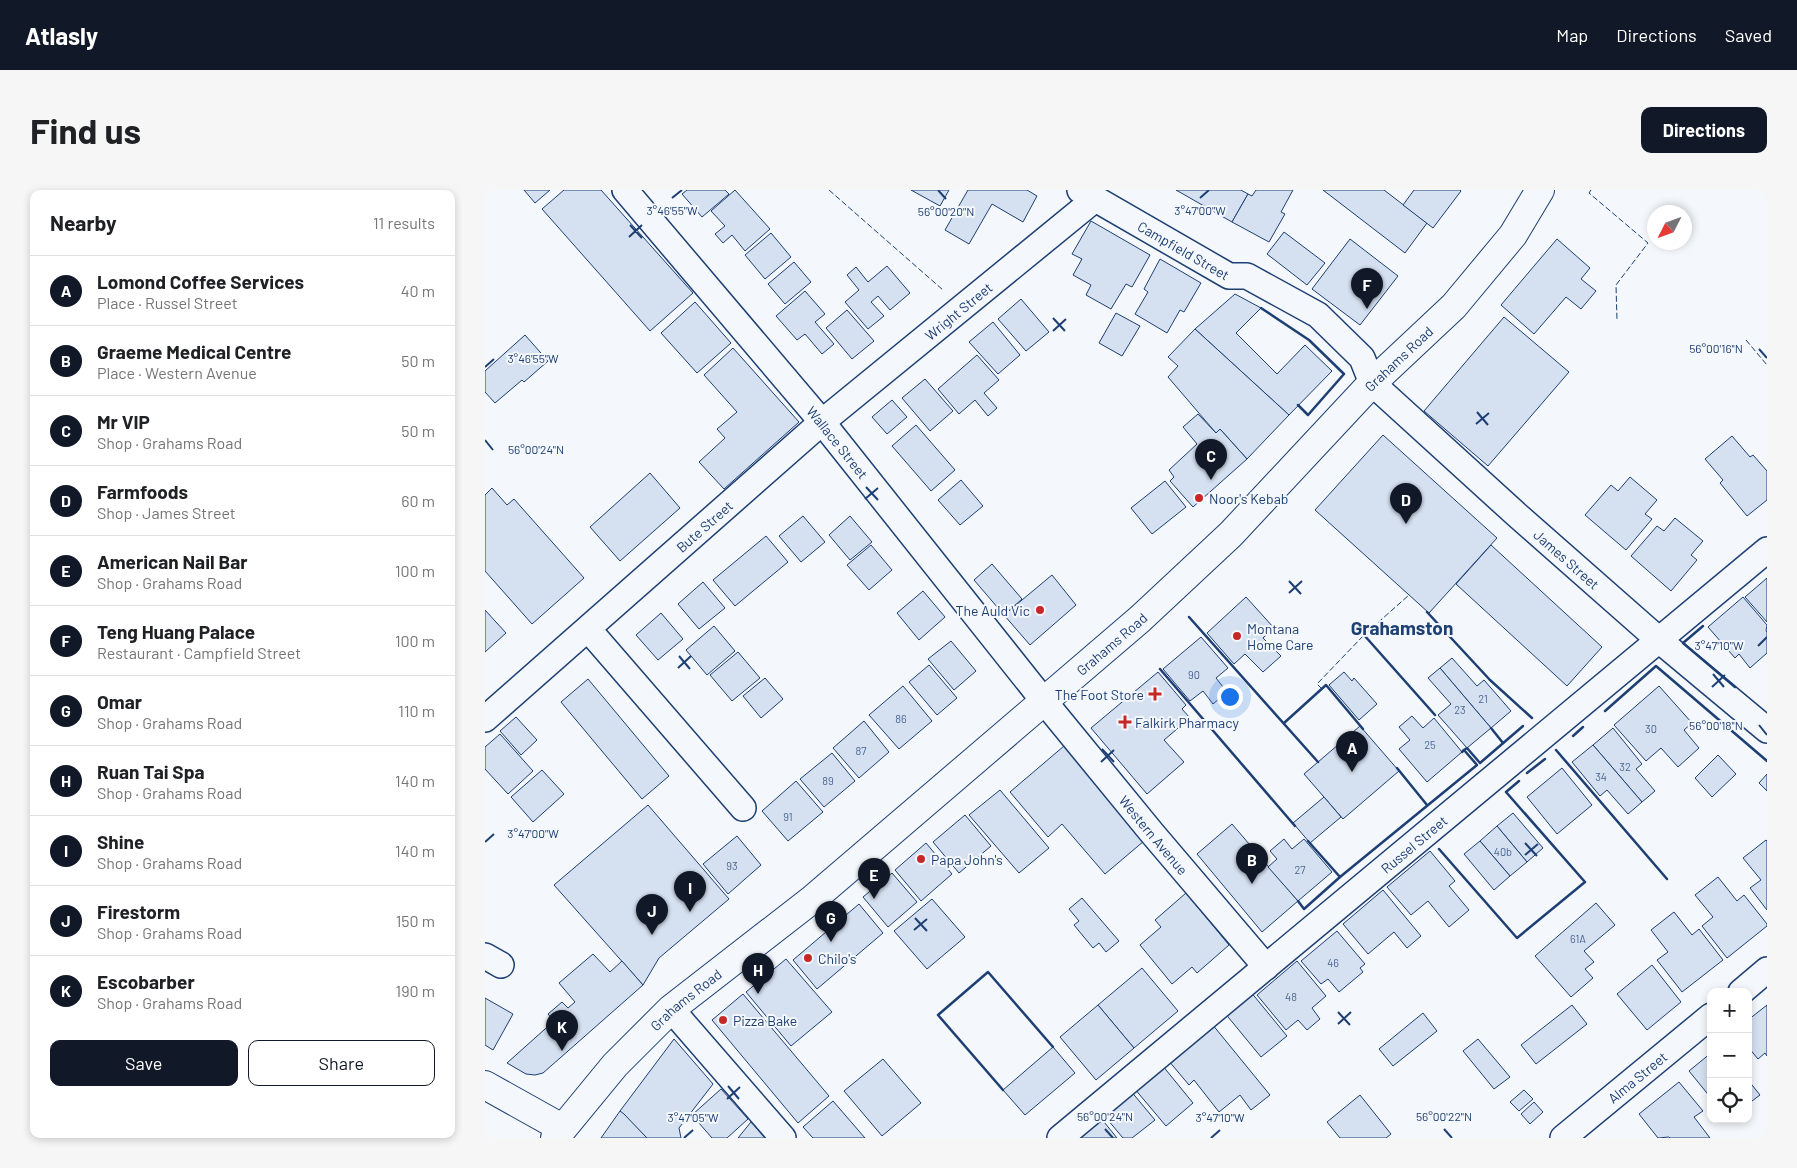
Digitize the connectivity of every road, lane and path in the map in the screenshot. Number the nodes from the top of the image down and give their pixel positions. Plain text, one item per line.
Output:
1 (625, 190) edge
2 (1540, 190) edge
3 (1087, 194) edge
4 (1372, 383) junction
5 (823, 422) junction
6 (1767, 550) edge
7 (588, 629) junction
8 (1659, 640) junction
9 (1043, 700) junction
10 (485, 719) edge
11 (1767, 730) edge
12 (743, 808) dead end
13 (1266, 967) junction
14 (1767, 970) edge
15 (1746, 988) edge
16 (671, 1009) junction
17 (1707, 1019) edge
18 (485, 1085) edge
19 (559, 1133) edge
20 (783, 1138) edge
21 (1060, 1138) edge
22 (1563, 1138) edge

1 - 5 street, Wallace Street
2 - 4 main road, Grahams Road
3 - 4 street, Campfield Street
3 - 5 street, Wright Street
4 - 8 street, James Street
4 - 9 main road, Grahams Road
5 - 7 street, Bute Street
5 - 9 street, Wallace Street
6 - 8 street, Russel Street
7 - 10 street, Bute Street
7 - 12 street
8 - 11 street, James Street
8 - 13 street, Russel Street
9 - 13 street, Western Avenue
9 - 16 main road, Grahams Road
13 - 21 street, Russel Street
14 - 15 street
16 - 19 main road, Grahams Road
16 - 20 street
17 - 22 street, Alma Street
18 - 19 main road

